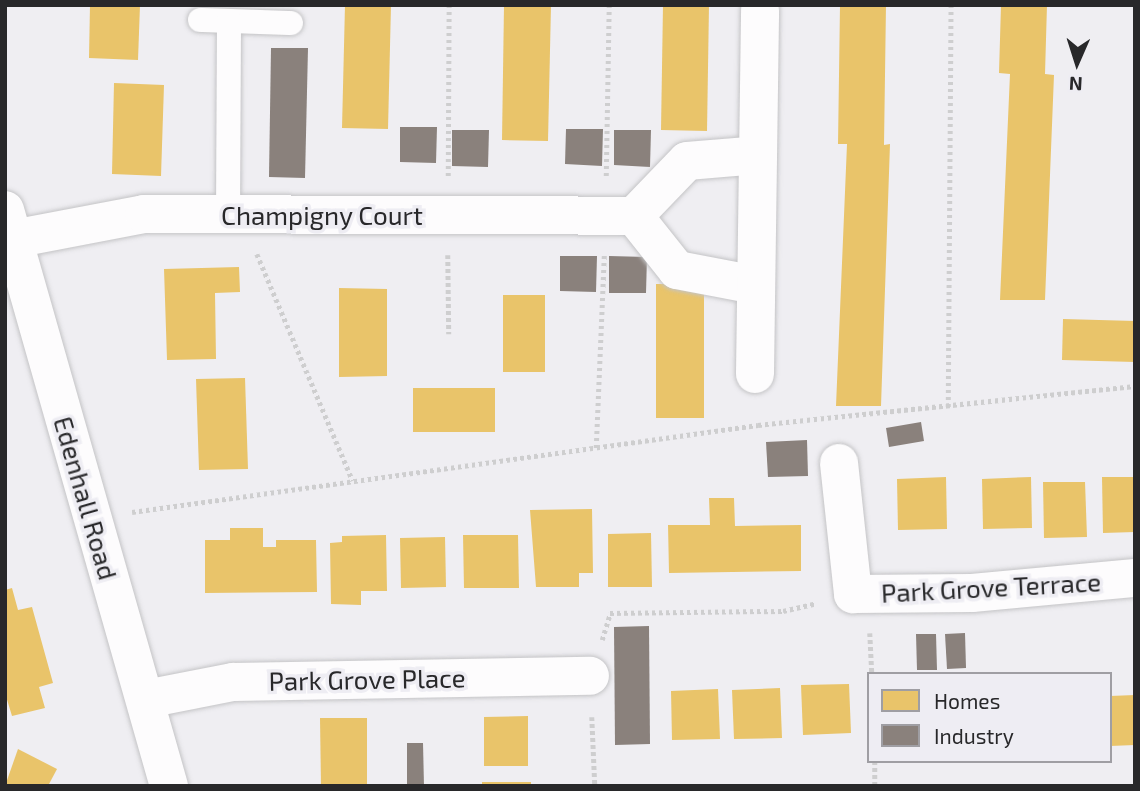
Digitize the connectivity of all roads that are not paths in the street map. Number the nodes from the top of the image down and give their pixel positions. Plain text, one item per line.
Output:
1 (760, 10) dead end
2 (200, 20) dead end
3 (229, 21) junction
4 (291, 23) dead end
5 (758, 155) junction
6 (234, 215) junction
7 (634, 216) junction
8 (9, 225) edge
9 (757, 285) junction
10 (755, 374) dead end
11 (839, 463) dead end
12 (1135, 579) edge
13 (590, 676) road end
14 (146, 699) junction
15 (169, 786) edge

1 - 5 street
2 - 3 lane
3 - 4 lane
3 - 6 lane
5 - 7 street
5 - 9 street
6 - 7 street, Champigny Court
6 - 8 street, Champigny Court
7 - 9 street
8 - 14 street, Edenhall Road
9 - 10 street
11 - 12 street, Park Grove Terrace
13 - 14 street, Park Grove Place
14 - 15 street, Edenhall Road

